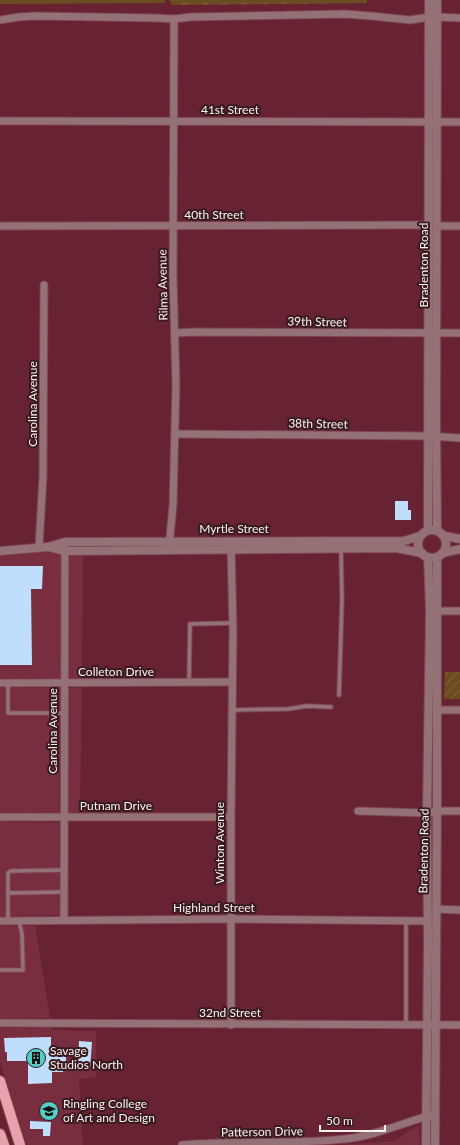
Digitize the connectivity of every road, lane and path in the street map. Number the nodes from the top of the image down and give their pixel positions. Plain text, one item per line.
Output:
1 (429, 0) edge
2 (437, 0) edge
3 (433, 17) junction
4 (460, 18) edge
5 (174, 19) junction
6 (0, 20) edge
7 (0, 121) edge
8 (174, 121) junction
9 (432, 122) junction
10 (460, 122) edge
11 (0, 226) edge
12 (173, 226) junction
13 (432, 226) junction
14 (460, 226) edge
15 (44, 285) dead end
16 (175, 333) junction
17 (432, 333) junction
18 (460, 333) edge
19 (176, 434) junction
20 (432, 437) junction
21 (460, 438) edge
22 (428, 530) junction
23 (437, 530) junction
24 (420, 536) junction
25 (445, 536) junction
26 (460, 539) edge
27 (231, 541) junction
28 (65, 542) junction
29 (169, 545) junction
30 (39, 547) junction
31 (48, 547) junction
32 (340, 548) junction
33 (460, 549) edge
34 (231, 550) junction
35 (0, 551) edge
36 (65, 551) junction
37 (425, 555) junction
38 (440, 555) junction
39 (436, 611) junction
40 (460, 611) edge
41 (233, 623) junction
42 (232, 682) junction
43 (0, 683) edge
44 (8, 683) junction
45 (64, 683) junction
46 (189, 683) junction
47 (339, 695) dead end
48 (331, 707) dead end
49 (232, 710) junction
50 (436, 710) junction
51 (460, 710) edge
52 (64, 713) junction
53 (358, 811) dead end
54 (437, 811) junction
55 (460, 811) edge
56 (427, 813) junction
57 (0, 817) edge
58 (231, 817) junction
59 (64, 818) junction
60 (64, 870) junction
61 (64, 892) junction
62 (8, 894) junction
63 (436, 909) junction
64 (460, 910) edge
65 (231, 919) junction
66 (64, 920) junction
67 (406, 920) junction
68 (0, 921) edge
69 (8, 921) junction
70 (19, 921) junction
71 (428, 921) junction
72 (0, 970) edge
73 (0, 1023) edge
74 (231, 1024) junction
75 (406, 1025) junction
76 (432, 1025) junction
77 (460, 1025) edge
78 (0, 1082) edge
79 (435, 1114) junction
80 (426, 1117) junction
81 (0, 1134) edge
82 (4, 1145) edge
83 (20, 1145) edge
84 (182, 1145) edge
85 (426, 1145) edge
86 (435, 1145) edge

1 - 3 street, Bradenton Road
2 - 3 street, Bradenton Road
3 - 4 street
3 - 5 street
3 - 9 street, Bradenton Road
5 - 6 street
5 - 8 street, Rilma Avenue
7 - 8 street, 41st Street
8 - 9 street, 41st Street
8 - 12 street, Rilma Avenue
9 - 10 street, 41st Street
9 - 13 street, Bradenton Road
11 - 12 street, 40th Street
12 - 13 street, 40th Street
12 - 16 street, Rilma Avenue
13 - 14 street, 40th Street
13 - 17 street, Bradenton Road
15 - 30 street, Carolina Avenue
16 - 17 street, 39th Street
16 - 19 street, Rilma Avenue
17 - 18 street, 39th Street
17 - 20 street, Bradenton Road
19 - 20 street, 38th Street
19 - 29 street, Rilma Avenue
20 - 21 street, 38th Street
20 - 22 street, Bradenton Road
20 - 23 street, Bradenton Road
22 - 23 street
22 - 24 street
23 - 25 street
24 - 27 street, Myrtle Street
24 - 37 street, Bradenton Road
25 - 26 street
25 - 38 street, Bradenton Road
27 - 29 street, Myrtle Street
27 - 34 street, Winton Avenue
28 - 29 street, Myrtle Street
28 - 31 street, Myrtle Street
28 - 36 street, Carolina Avenue
29 - 34 street, Myrtle Street
29 - 36 street, Myrtle Street
30 - 31 street, Myrtle Street
30 - 35 street, Myrtle Street
31 - 36 street, Myrtle Street
32 - 34 street, Myrtle Street
32 - 37 street, Myrtle Street
32 - 47 lane
33 - 38 street
34 - 41 street, Winton Avenue
36 - 45 street, Carolina Avenue
37 - 38 street
37 - 56 street, Bradenton Road
38 - 39 street, Bradenton Road
39 - 40 street
39 - 50 street, Bradenton Road
41 - 42 street, Winton Avenue
41 - 46 lane
42 - 46 street, Colleton Drive
42 - 49 street, Winton Avenue
43 - 44 street, Colleton Drive
44 - 45 street, Colleton Drive
44 - 52 lane
45 - 46 street, Colleton Drive
45 - 52 street, Carolina Avenue
48 - 49 lane
49 - 58 street, Winton Avenue
50 - 51 street
50 - 54 street, Bradenton Road
52 - 59 street, Carolina Avenue
53 - 56 street
54 - 55 street
54 - 56 street
54 - 63 street, Bradenton Road
56 - 71 street, Bradenton Road
57 - 59 street, Putnam Drive
58 - 59 street, Putnam Drive
58 - 65 street, Winton Avenue
59 - 60 street, Carolina Avenue
60 - 61 street, Carolina Avenue
60 - 62 lane
61 - 62 lane
61 - 66 street, Carolina Avenue
62 - 69 lane
63 - 64 street
63 - 76 street, Bradenton Road
65 - 66 street, Highland Street
65 - 67 street, Highland Street
65 - 74 street, Winton Avenue
66 - 70 street, Highland Street
67 - 71 street, Highland Street
67 - 75 lane
68 - 69 street, Highland Street
69 - 70 street, Highland Street
70 - 72 lane
71 - 76 street, Bradenton Road
73 - 74 street, 32nd Street
74 - 75 street, 32nd Street
75 - 76 street, 32nd Street
76 - 77 street, 32nd Street
76 - 79 street, Bradenton Road
76 - 80 street, Bradenton Road
78 - 83 main road
79 - 80 street, Patterson Drive
79 - 86 street, Bradenton Road
80 - 84 street, Patterson Drive
80 - 85 street, Bradenton Road
81 - 82 main road

